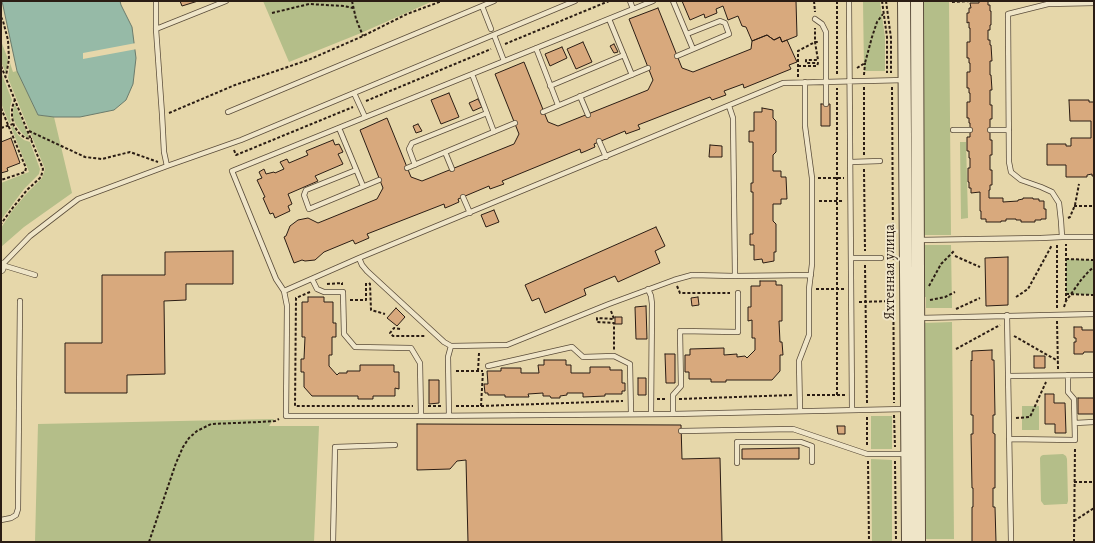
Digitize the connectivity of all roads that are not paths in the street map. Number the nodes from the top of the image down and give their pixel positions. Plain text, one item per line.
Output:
1 (156, 1) edge
2 (226, 1) edge
3 (494, 1) edge
4 (575, 1) edge
5 (630, 1) edge
6 (654, 1) edge
7 (673, 1) edge
8 (849, 1) edge
9 (904, 1) edge
10 (917, 1) edge
11 (1094, 3) edge
12 (482, 6) junction
13 (633, 9) junction
14 (609, 19) junction
15 (815, 19) road end
16 (491, 29) dead end
17 (156, 30) junction
18 (687, 34) junction
19 (494, 35) junction
20 (536, 48) junction
21 (693, 49) junction
22 (624, 55) junction
23 (677, 56) dead end
24 (504, 61) junction
25 (648, 68) dead end
26 (472, 74) junction
27 (632, 75) junction
28 (904, 80) junction
29 (917, 80) junction
30 (850, 81) junction
31 (805, 82) junction
32 (826, 82) junction
33 (550, 86) junction
34 (354, 93) junction
35 (580, 96) junction
36 (826, 104) dead end
37 (558, 105) junction
38 (729, 106) junction
39 (228, 112) dead end
40 (543, 112) dead end
41 (487, 113) junction
42 (588, 115) dead end
43 (365, 117) junction
44 (515, 123) dead end
45 (339, 128) junction
46 (953, 130) dead end
47 (970, 130) dead end
48 (990, 130) dead end
49 (1009, 130) junction
50 (494, 132) junction
51 (599, 141) dead end
52 (445, 152) junction
53 (606, 157) junction
54 (880, 161) dead end
55 (851, 162) junction
56 (415, 165) junction
57 (167, 166) junction
58 (407, 168) dead end
59 (452, 169) dead end
60 (356, 170) junction
61 (379, 180) dead end
62 (363, 186) junction
63 (463, 197) dead end
64 (470, 213) junction
65 (1059, 237) junction
66 (1094, 237) edge
67 (912, 240) junction
68 (359, 258) junction
69 (851, 258) junction
70 (881, 258) dead end
71 (1, 266) edge
72 (35, 275) dead end
73 (811, 275) junction
74 (735, 276) junction
75 (312, 279) junction
76 (648, 289) junction
77 (284, 291) junction
78 (738, 293) road end
79 (20, 301) dead end
80 (1094, 314) edge
81 (1007, 315) junction
82 (912, 318) junction
83 (451, 346) junction
84 (488, 366) dead end
85 (1068, 375) junction
86 (1094, 375) edge
87 (1008, 376) junction
88 (913, 409) junction
89 (852, 410) junction
90 (800, 411) junction
91 (631, 414) junction
92 (651, 414) junction
93 (674, 414) junction
94 (420, 416) junction
95 (449, 416) junction
96 (1094, 422) edge
97 (1075, 423) junction
98 (681, 431) dead end
99 (804, 433) junction
100 (1009, 439) junction
101 (801, 442) junction
102 (395, 444) dead end
103 (913, 454) junction
104 (737, 462) dead end
105 (812, 462) dead end
106 (1, 520) edge
107 (332, 542) edge
108 (908, 542) edge
109 (919, 542) edge
110 (1011, 542) edge

1 - 17 lane
2 - 17 lane
3 - 12 lane
4 - 19 lane
5 - 13 lane
6 - 13 lane
7 - 18 lane
8 - 30 lane
9 - 28 street, Яхтенная улица
10 - 29 street, Яхтенная улица
11 - 49 lane
12 - 16 lane
12 - 39 lane
13 - 14 lane
14 - 20 lane
14 - 22 lane
15 - 32 lane
17 - 57 lane
18 - 21 lane
18 - 21 lane
19 - 24 lane
19 - 34 lane
20 - 24 lane
20 - 33 lane
21 - 23 lane
22 - 27 lane
22 - 33 lane
24 - 26 lane
25 - 27 lane
26 - 41 lane
26 - 43 lane
27 - 35 lane
28 - 29 lane
28 - 30 lane
28 - 67 street, Яхтенная улица
29 - 67 street, Яхтенная улица
30 - 32 lane
30 - 55 lane
31 - 32 lane
31 - 38 lane
31 - 73 lane
32 - 36 lane
33 - 37 lane
34 - 43 lane
34 - 57 lane
35 - 37 lane
35 - 42 lane
37 - 40 lane
38 - 53 lane
38 - 74 lane
41 - 50 lane
41 - 56 lane
43 - 45 lane
44 - 50 lane
45 - 60 lane
45 - 77 lane
46 - 47 lane
48 - 49 lane
49 - 65 lane
50 - 52 lane
51 - 53 lane
52 - 56 lane
52 - 59 lane
53 - 64 lane
54 - 55 lane
55 - 69 lane
56 - 58 lane
57 - 71 lane
60 - 62 lane
60 - 62 lane
61 - 62 lane
63 - 64 lane
64 - 68 lane
65 - 66 lane
65 - 67 lane
67 - 82 street, Яхтенная улица
68 - 75 lane
68 - 83 lane
69 - 70 lane
69 - 89 lane
71 - 72 lane
73 - 74 lane
73 - 90 lane
74 - 76 lane
75 - 77 lane
75 - 94 lane
76 - 83 lane
76 - 92 lane
77 - 94 lane
78 - 93 lane
79 - 106 lane
80 - 81 lane
81 - 82 lane
81 - 87 lane
82 - 88 street, Яхтенная улица
83 - 95 lane
84 - 91 lane
85 - 86 lane
85 - 87 lane
85 - 97 lane
87 - 100 lane
88 - 89 lane
88 - 103 street, Яхтенная улица
89 - 90 lane
90 - 93 lane
91 - 92 lane
91 - 95 lane
92 - 93 lane
94 - 95 lane
96 - 97 lane
97 - 100 lane
98 - 99 lane
99 - 101 lane
99 - 103 lane
100 - 110 lane
101 - 104 lane
101 - 105 lane
102 - 107 lane
103 - 108 street, Яхтенная улица
103 - 109 street, Яхтенная улица

